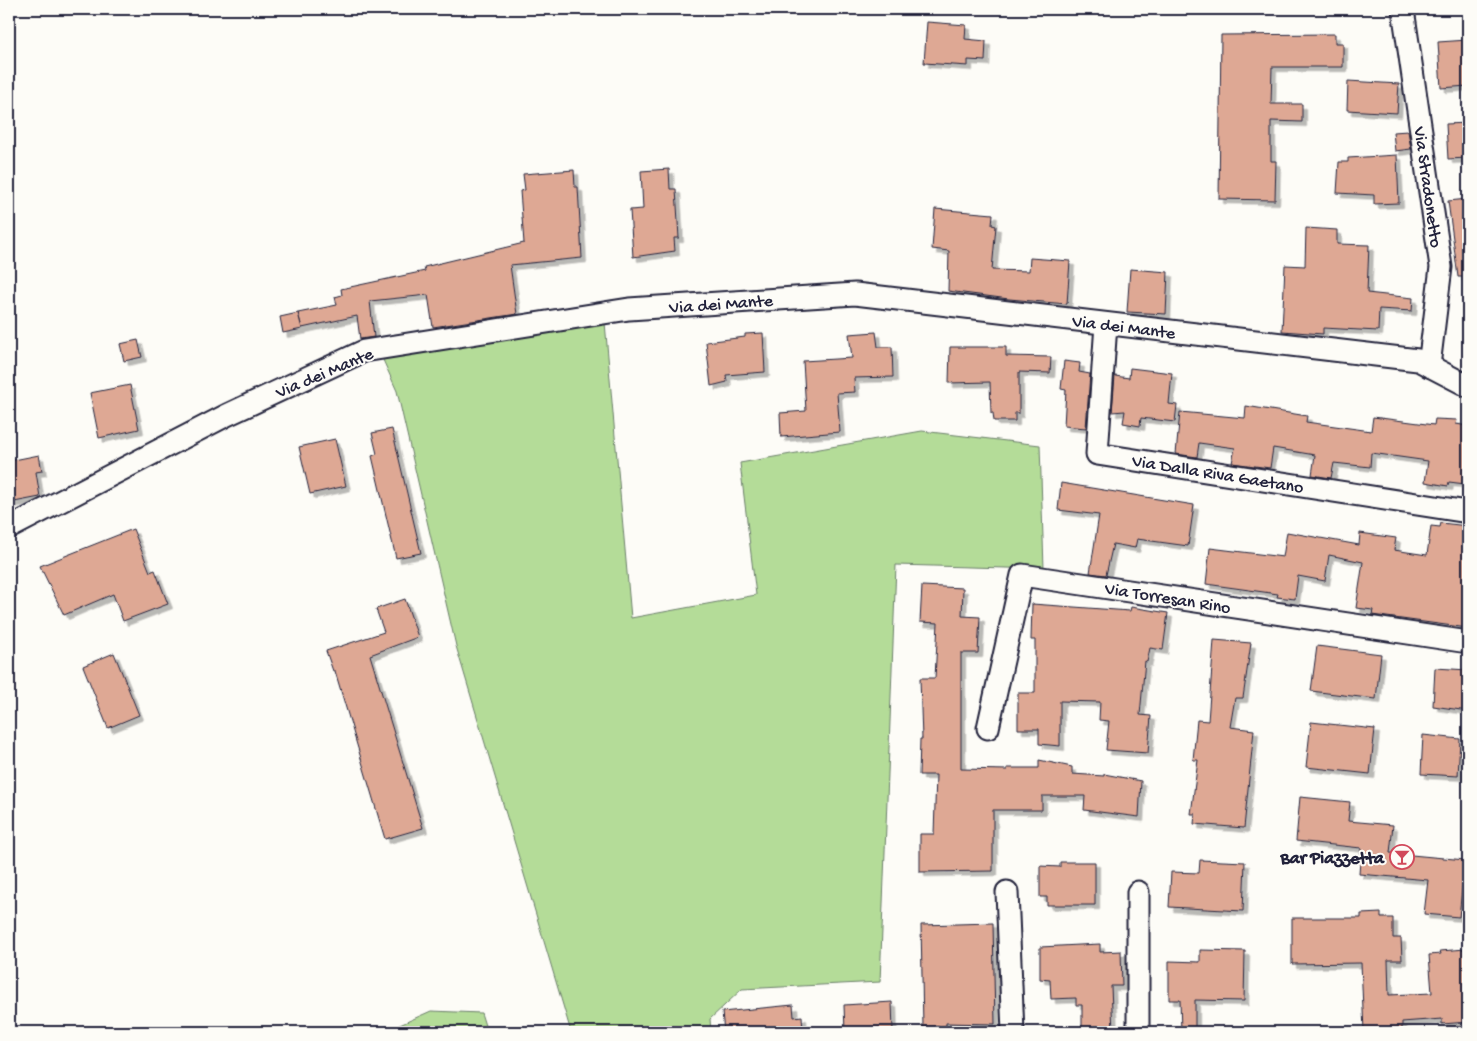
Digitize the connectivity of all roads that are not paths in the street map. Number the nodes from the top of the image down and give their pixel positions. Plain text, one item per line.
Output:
1 (1403, 9) edge
2 (1106, 324) junction
3 (1429, 366) junction
4 (1468, 386) edge
5 (1468, 512) edge
6 (9, 528) edge
7 (1468, 642) edge
8 (988, 728) dead end
9 (1007, 892) dead end
10 (1138, 892) dead end
11 (1013, 1032) edge
12 (1138, 1032) edge

1 - 3 street, Via Stradonetto
2 - 3 street, Via dei Mante
2 - 5 street, Via Dalla Riva Gaetano
2 - 6 street, Via dei Mante
3 - 4 street, Via dei Mante
7 - 8 street, Via Torresan Rino
9 - 11 street
10 - 12 street

